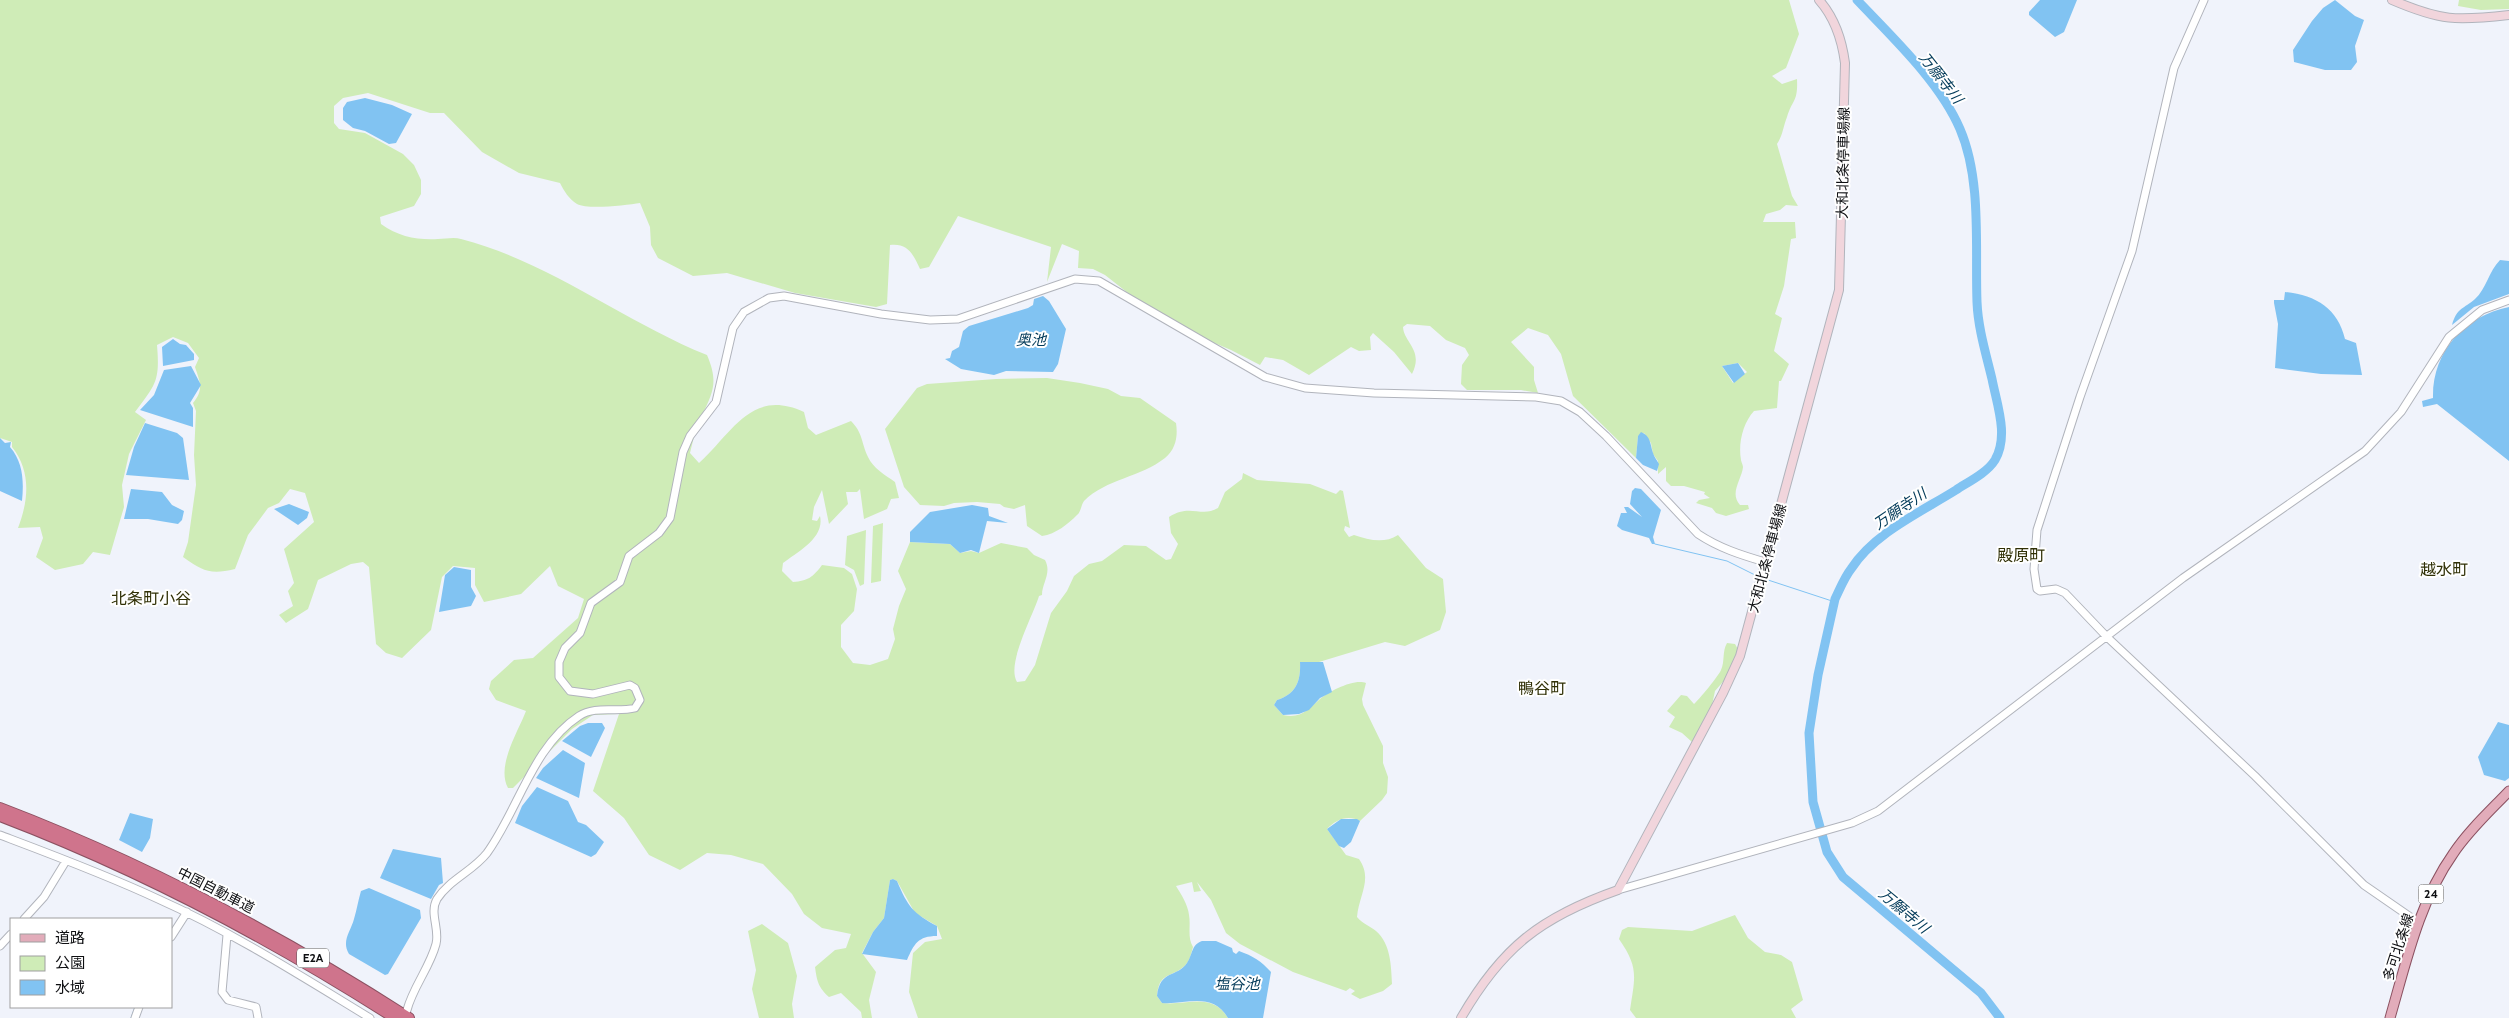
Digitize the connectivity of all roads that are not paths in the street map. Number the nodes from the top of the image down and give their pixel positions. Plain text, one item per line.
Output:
1 (1819, 0) edge
2 (2204, 0) edge
3 (2392, 0) edge
4 (2509, 15) edge
5 (2509, 300) edge
6 (1765, 562) junction
7 (2107, 637) junction
8 (2509, 791) edge
9 (0, 808) edge
10 (0, 816) edge
11 (42, 829) junction
12 (0, 835) edge
13 (66, 861) junction
14 (1618, 890) junction
15 (213, 907) junction
16 (187, 912) junction
17 (25, 918) edge
18 (2419, 923) junction
19 (10, 935) edge
20 (172, 935) edge
21 (228, 935) junction
22 (0, 946) edge
23 (408, 1014) edge
24 (258, 1018) edge
25 (370, 1018) edge
26 (395, 1018) edge
27 (1460, 1018) edge
28 (2390, 1018) edge

1 - 6 main road, 大和北条停車場線
2 - 7 street
3 - 4 main road
5 - 7 street
6 - 14 main road, 大和北条停車場線
6 - 23 street
7 - 14 street
7 - 18 street
8 - 18 main road, 多可北条線 / 24
9 - 11 highway, 中国自動車道 / E2A
10 - 11 highway, 中国自動車道 / E2A
11 - 15 highway, 中国自動車道 / E2A
12 - 13 street
13 - 16 street
13 - 17 street
14 - 27 main road
15 - 23 highway, 中国自動車道 / E2A
15 - 26 highway, 中国自動車道 / E2A
16 - 20 street
16 - 21 street
18 - 28 main road, 多可北条線 / 24
19 - 22 street
21 - 24 street
21 - 25 street

